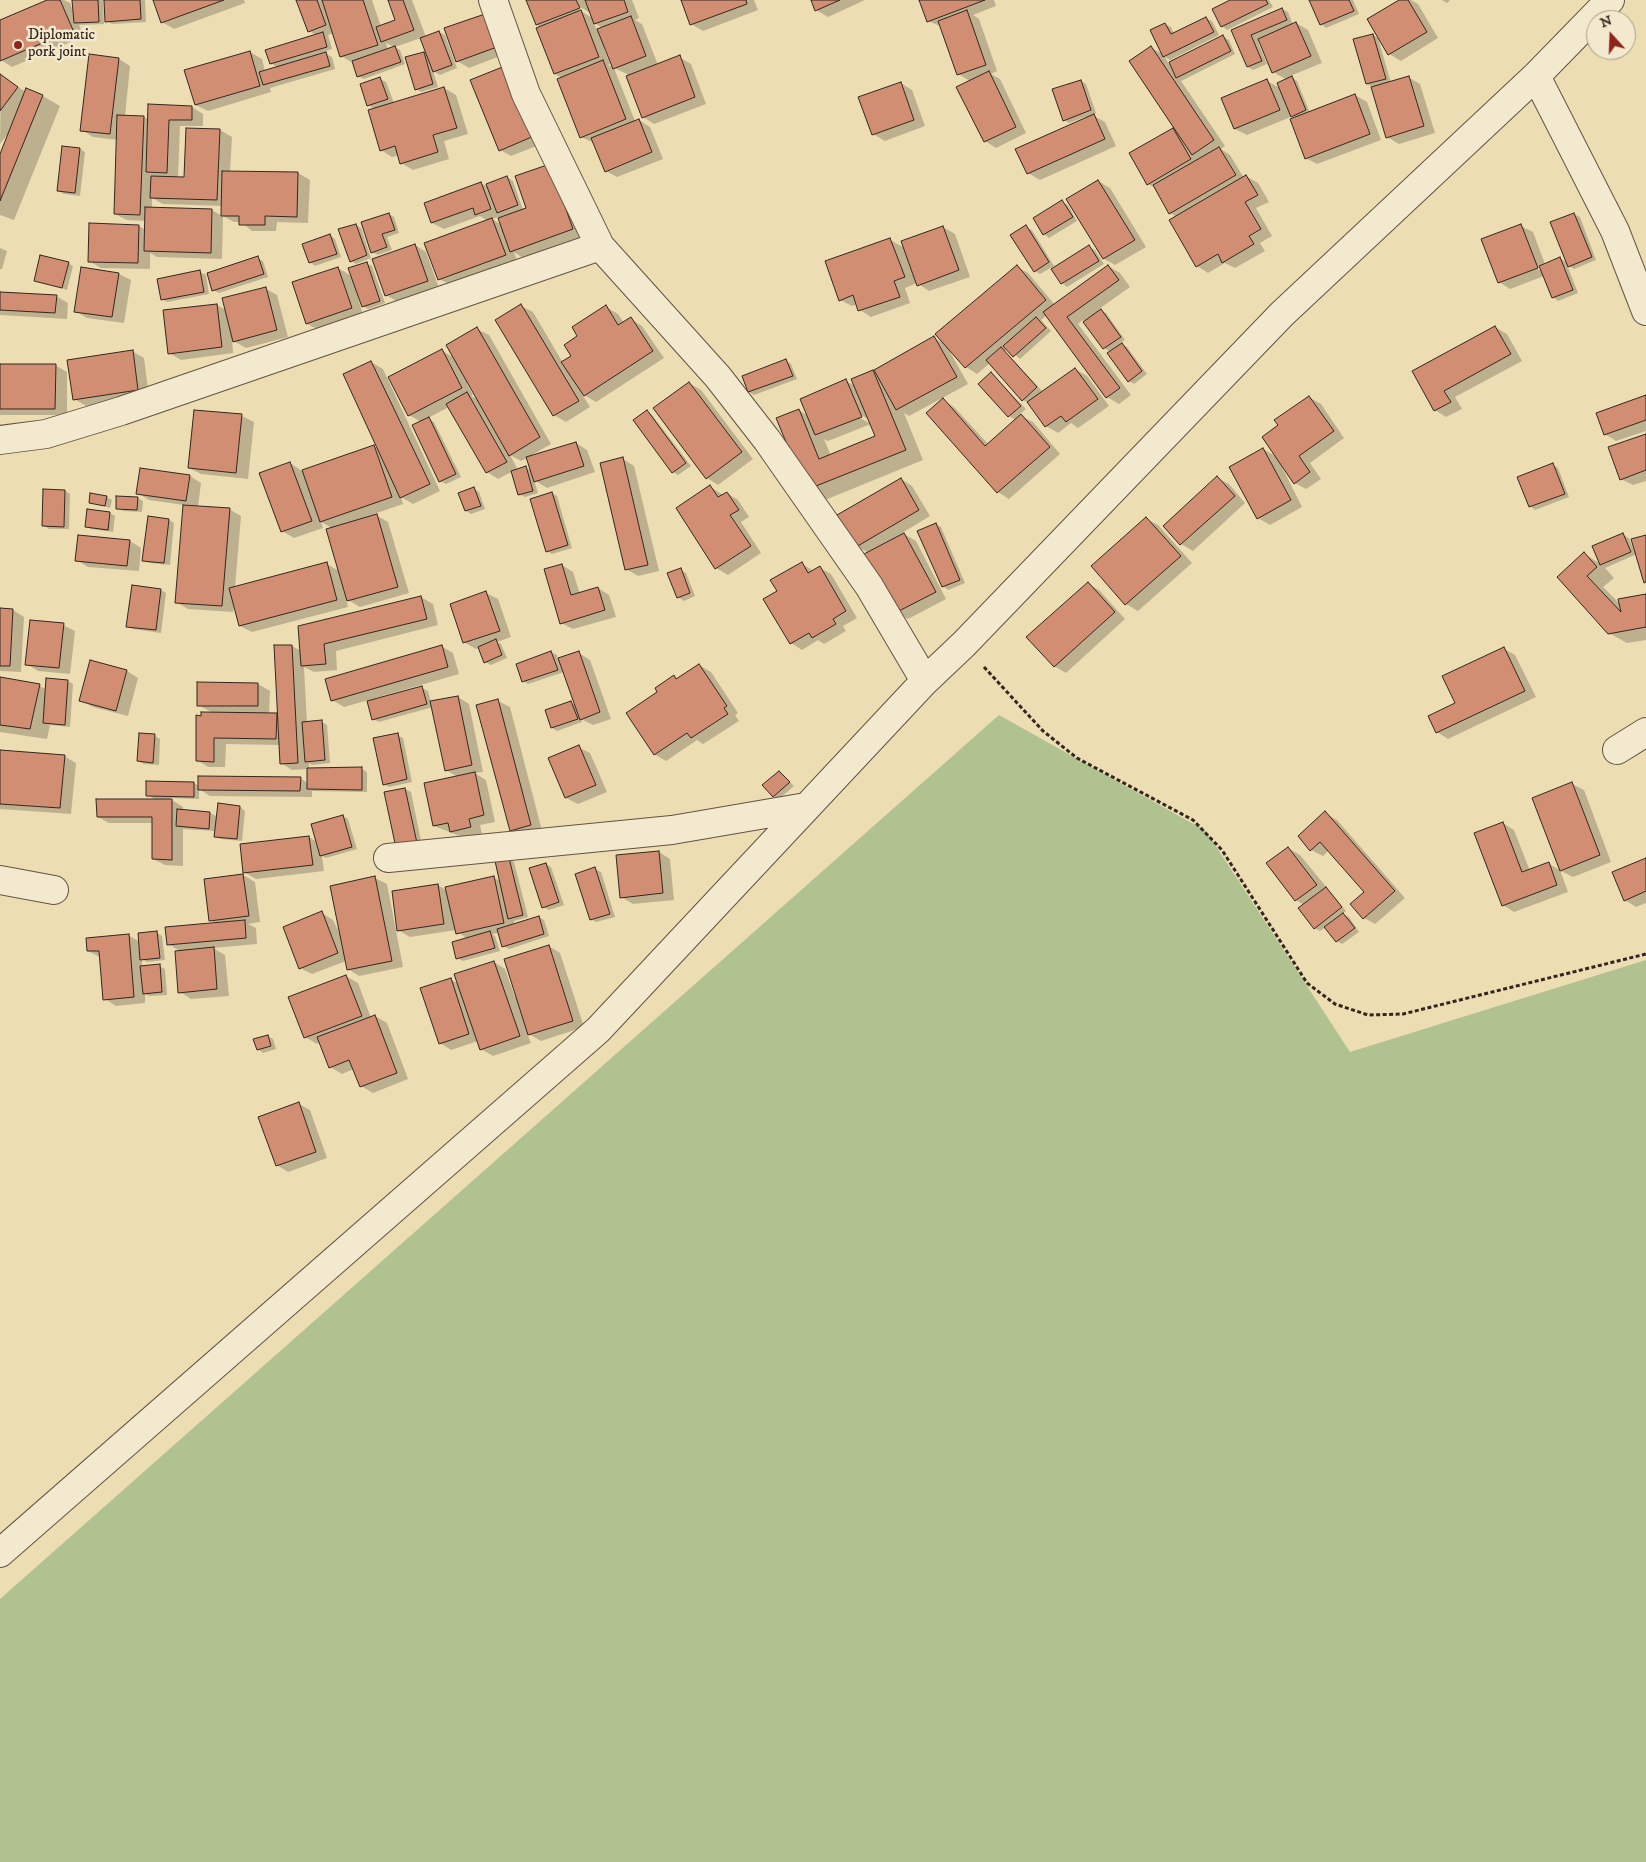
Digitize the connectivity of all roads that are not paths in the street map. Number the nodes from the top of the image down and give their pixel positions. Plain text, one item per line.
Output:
1 (493, 0) edge
2 (1610, 0) edge
3 (1536, 76) junction
4 (600, 246) junction
5 (1646, 311) edge
6 (0, 440) edge
7 (925, 681) junction
8 (1646, 732) edge
9 (1617, 750) dead end
10 (806, 807) junction
11 (388, 858) dead end
12 (0, 880) edge
13 (54, 890) dead end
14 (0, 1553) edge

1 - 4 street
2 - 3 street
3 - 5 street
3 - 7 street
4 - 6 street
4 - 7 street
7 - 10 street
8 - 9 street
10 - 11 street
10 - 14 street
12 - 13 street

